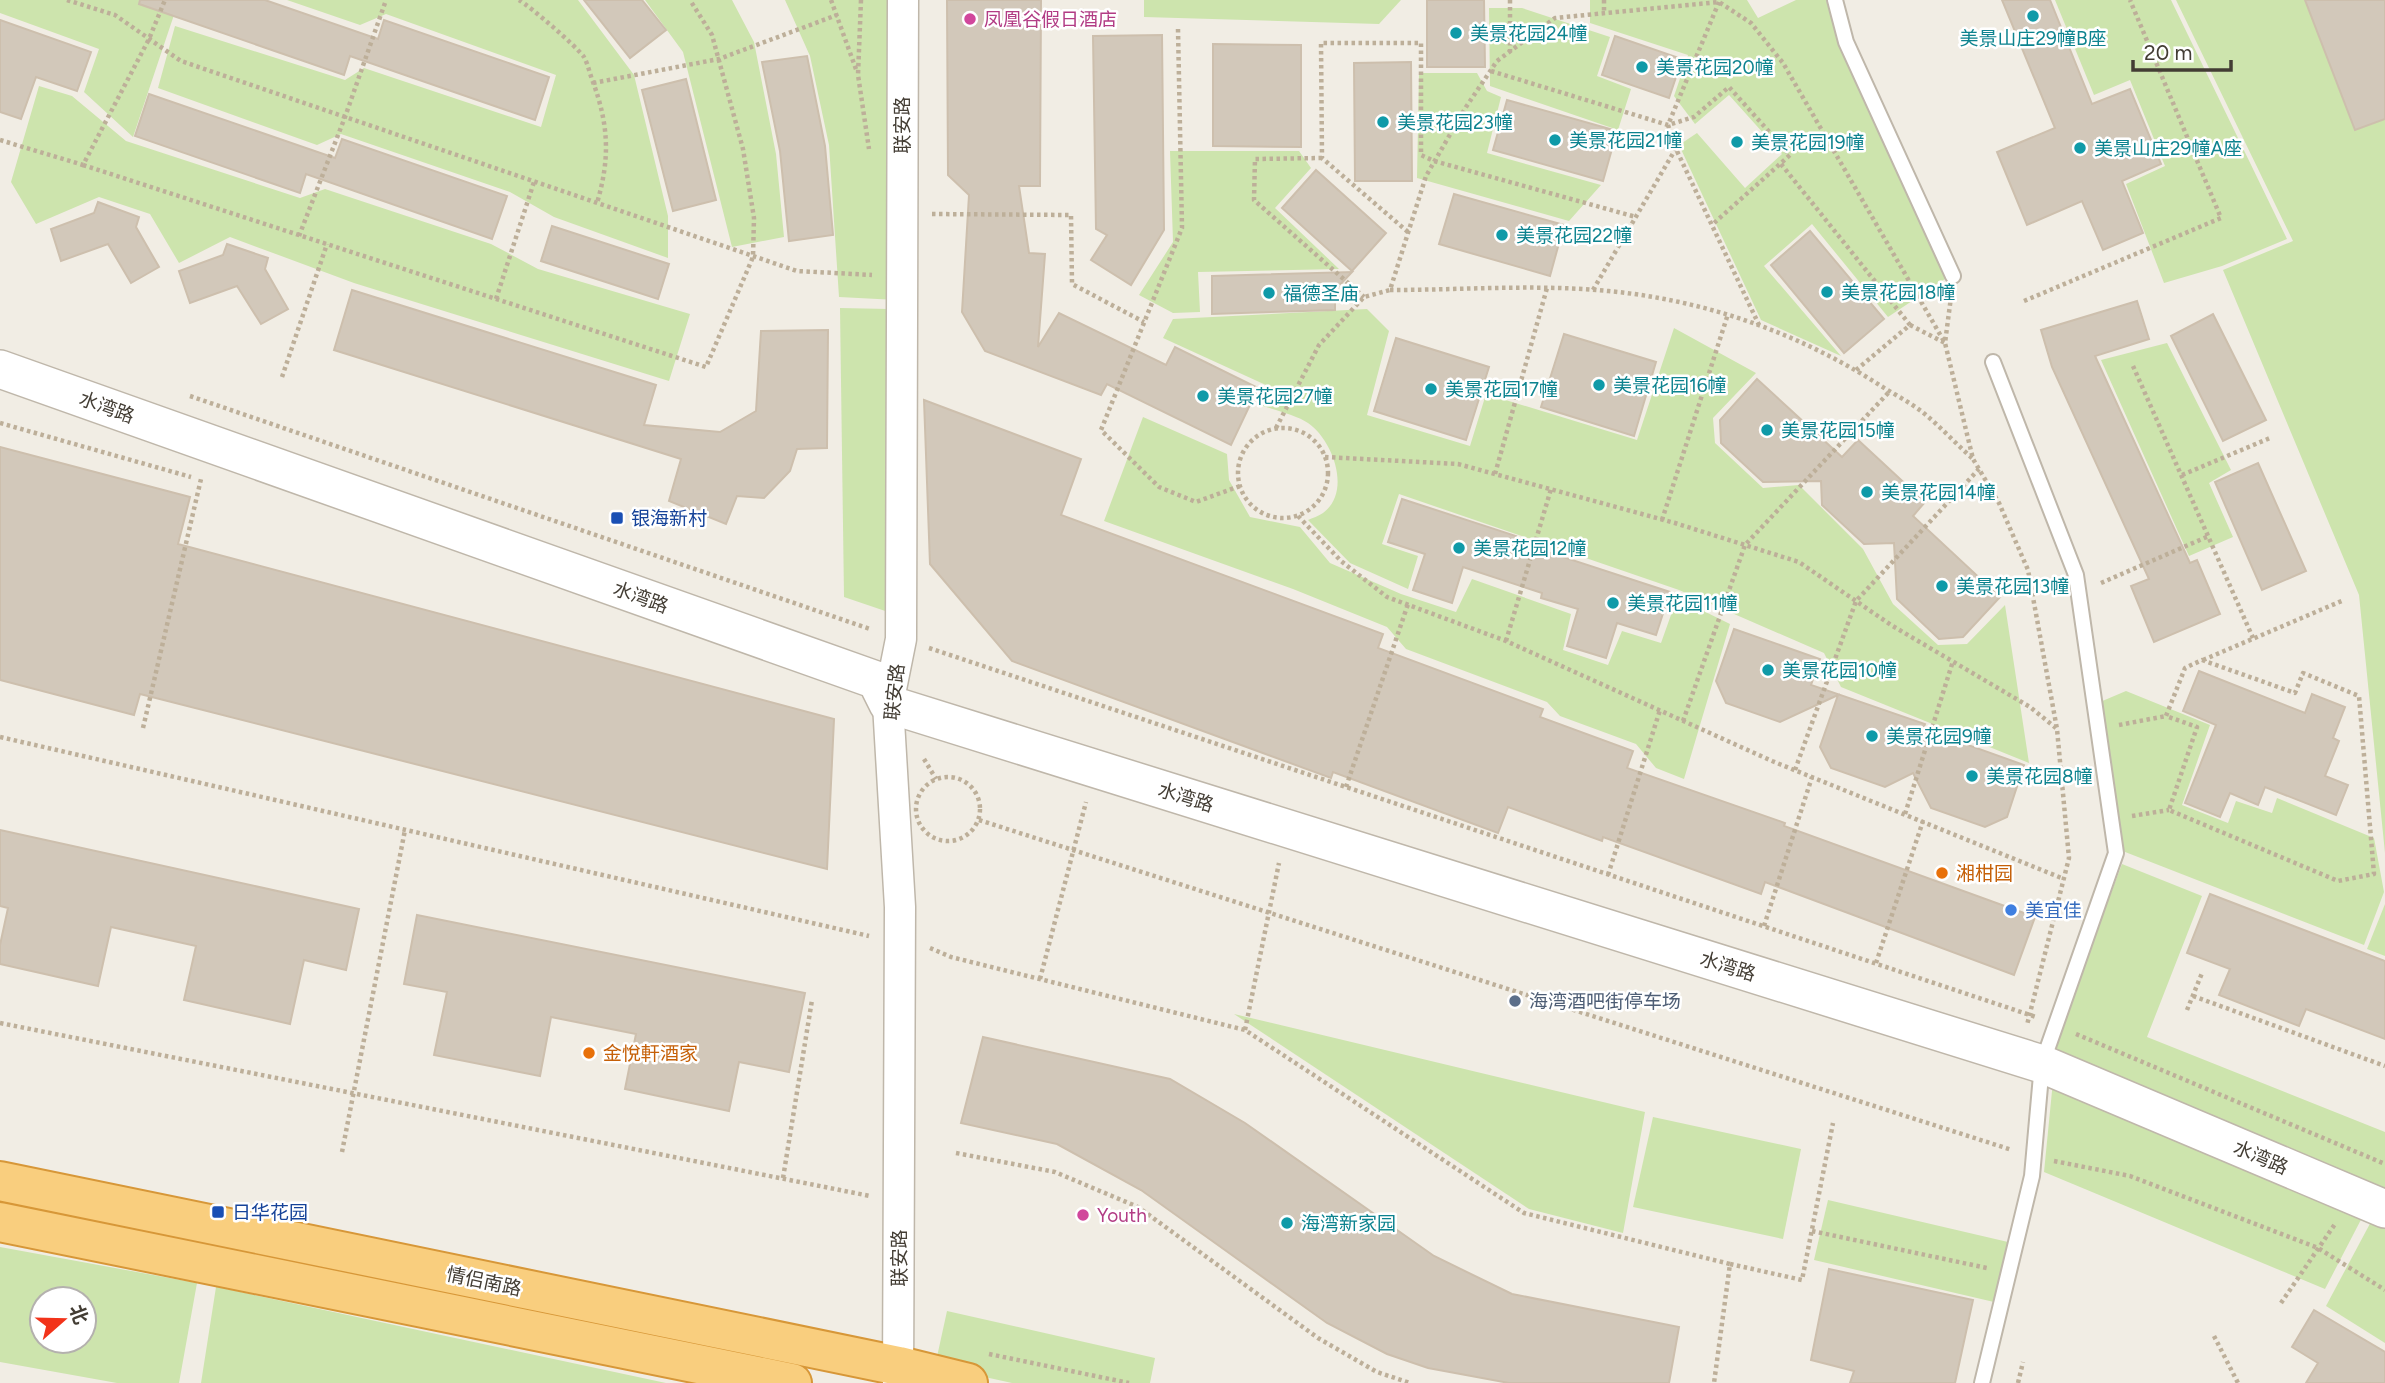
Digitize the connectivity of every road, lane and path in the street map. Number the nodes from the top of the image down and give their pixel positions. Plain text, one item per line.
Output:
1 (67, 0) edge
2 (165, 0) edge
3 (386, 0) edge
4 (519, 0) edge
5 (690, 0) edge
6 (831, 0) edge
7 (903, 0) edge
8 (1510, 0) edge
9 (1604, 0) edge
10 (1835, 0) edge
11 (2130, 0) edge
12 (1698, 2) edge
13 (1719, 2) junction
14 (1604, 13) junction
15 (836, 15) junction
16 (1178, 29) dead end
17 (149, 39) junction
18 (1510, 52) junction
19 (719, 59) junction
20 (1491, 71) junction
21 (858, 75) dead end
22 (593, 83) junction
23 (345, 117) junction
24 (1668, 125) junction
25 (0, 140) edge
26 (1676, 149) junction
27 (1322, 158) junction
28 (1434, 161) junction
29 (1781, 164) junction
30 (83, 165) junction
31 (534, 182) junction
32 (597, 204) junction
33 (902, 214) junction
34 (1636, 217) junction
35 (1713, 224) junction
36 (1408, 232) junction
37 (299, 236) junction
38 (327, 244) junction
39 (752, 257) junction
40 (875, 275) dead end
41 (1953, 276) joint
42 (1547, 288) junction
43 (1390, 290) junction
44 (1593, 290) junction
45 (1364, 297) junction
46 (496, 299) junction
47 (2024, 301) dead end
48 (1728, 314) junction
49 (1144, 322) junction
50 (1759, 325) junction
51 (1910, 325) junction
52 (1945, 343) junction
53 (1993, 362) dead end
54 (2133, 366) dead end
55 (0, 369) edge
56 (1856, 370) junction
57 (282, 377) dead end
58 (1890, 391) junction
59 (185, 395) dead end
60 (1276, 428) junction
61 (2270, 438) dead end
62 (1325, 457) junction
63 (1973, 459) junction
64 (1979, 469) junction
65 (1495, 474) junction
66 (2182, 475) junction
67 (201, 479) dead end
68 (1240, 486) junction
69 (1551, 489) junction
70 (1298, 516) junction
71 (1662, 520) junction
72 (2209, 536) junction
73 (1745, 545) junction
74 (2079, 593) junction
75 (2344, 600) dead end
76 (1856, 601) junction
77 (1408, 604) junction
78 (2253, 638) junction
79 (901, 639) junction
80 (1506, 641) junction
81 (2202, 660) junction
82 (1953, 662) junction
83 (888, 704) junction
84 (1660, 710) junction
85 (2166, 716) junction
86 (1683, 721) junction
87 (143, 728) dead end
88 (2057, 729) junction
89 (2098, 729) junction
90 (0, 737) edge
91 (1795, 770) junction
92 (1812, 777) junction
93 (1346, 787) junction
94 (1089, 791) dead end
95 (2169, 810) junction
96 (1905, 814) junction
97 (2111, 819) junction
98 (979, 820) junction
99 (1923, 821) junction
100 (405, 830) junction
101 (1074, 850) junction
102 (1281, 852) dead end
103 (1608, 874) junction
104 (2064, 879) junction
105 (1270, 913) junction
106 (1764, 926) junction
107 (870, 936) dead end
108 (900, 936) junction
109 (1876, 963) junction
110 (2202, 972) dead end
111 (1040, 979) junction
112 (2193, 996) junction
113 (812, 1000) dead end
114 (2187, 1010) dead end
115 (2030, 1014) junction
116 (0, 1023) edge
117 (2056, 1025) junction
118 (1245, 1030) junction
119 (2031, 1060) junction
120 (2385, 1066) edge
121 (354, 1093) junction
122 (1833, 1123) dead end
123 (342, 1152) dead end
124 (956, 1153) dead end
125 (2034, 1157) junction
126 (2385, 1164) edge
127 (783, 1178) junction
128 (0, 1181) edge
129 (874, 1196) dead end
130 (2385, 1209) edge
131 (2338, 1220) dead end
132 (0, 1222) edge
133 (1812, 1231) junction
134 (2318, 1248) junction
135 (1730, 1264) junction
136 (2009, 1272) junction
137 (2385, 1290) edge
138 (2281, 1303) dead end
139 (2214, 1336) dead end
140 (2023, 1362) dead end
141 (898, 1375) edge
142 (792, 1383) edge
143 (968, 1383) edge
144 (1410, 1383) edge
145 (1714, 1383) edge
146 (1982, 1383) edge
147 (2018, 1383) edge
148 (2238, 1383) edge

1 - 17 path
2 - 17 path
3 - 23 path
4 - 22 path
5 - 19 path
6 - 15 path
7 - 33 street, 联安路
8 - 18 path
9 - 14 path
10 - 41 lane
11 - 47 path
12 - 13 path
12 - 14 path
13 - 24 path
13 - 52 path
14 - 18 path
15 - 19 path
15 - 21 path
16 - 49 path
17 - 23 path
17 - 30 path
18 - 20 path
19 - 22 path
19 - 39 path
20 - 24 path
20 - 28 path
22 - 32 path
23 - 31 path
23 - 37 path
24 - 26 path
24 - 29 path
25 - 30 path
26 - 34 path
26 - 35 path
27 - 28 path
27 - 36 path
27 - 45 path
28 - 34 path
28 - 36 path
29 - 35 path
29 - 51 path
30 - 37 path
31 - 32 path
31 - 46 path
32 - 39 path
33 - 49 path
33 - 79 street, 联安路
34 - 44 path
35 - 50 path
36 - 43 path
37 - 38 path
38 - 46 path
38 - 57 path
39 - 40 path
39 - 46 path
41 - 52 path
42 - 43 path
42 - 44 path
42 - 65 path
43 - 45 path
44 - 48 path
45 - 60 path
48 - 50 path
48 - 71 path
49 - 68 path
50 - 56 path
51 - 52 path
51 - 56 path
52 - 63 path
53 - 74 lane
54 - 66 path
55 - 83 street, 水湾路
56 - 58 path
58 - 63 path
58 - 73 path
59 - 79 path
60 - 62 path
60 - 68 path
61 - 66 path
62 - 65 path
62 - 70 path
63 - 64 path
64 - 76 path
64 - 88 path
65 - 69 path
66 - 72 path
67 - 87 path
68 - 70 path
69 - 71 path
69 - 80 path
70 - 77 path
71 - 73 path
72 - 74 path
72 - 78 path
73 - 76 path
73 - 86 path
74 - 89 lane
75 - 78 path
76 - 82 path
76 - 91 path
77 - 80 path
77 - 93 path
78 - 81 path
79 - 83 street, 联安路
79 - 93 path
80 - 84 path
81 - 85 path
81 - 95 path
82 - 88 path
82 - 96 path
83 - 108 street, 联安路
83 - 119 street, 水湾路
84 - 86 path
84 - 103 path
85 - 89 path
85 - 95 path
86 - 91 path
88 - 104 path
89 - 97 lane
90 - 100 path
91 - 92 path
92 - 96 path
92 - 106 path
93 - 103 path
94 - 101 path
95 - 97 path
96 - 99 path
97 - 117 lane
98 - 98 path
98 - 101 path
99 - 104 path
99 - 109 path
100 - 107 path
100 - 121 path
101 - 105 path
101 - 111 path
102 - 105 path
103 - 106 path
104 - 115 path
105 - 118 path
105 - 125 path
106 - 109 path
108 - 111 path
108 - 141 street, 联安路
109 - 115 path
110 - 112 path
111 - 118 path
112 - 114 path
112 - 120 path
113 - 127 path
115 - 117 path
115 - 119 path
116 - 121 path
117 - 119 lane
117 - 126 path
118 - 135 path
119 - 125 lane
119 - 130 street, 水湾路
121 - 123 path
121 - 127 path
122 - 133 path
124 - 144 path
125 - 134 path
125 - 136 lane
127 - 129 path
128 - 141 highway, 情侣南路
131 - 134 path
132 - 142 highway, 情侣南路
133 - 135 path
133 - 136 path
134 - 137 path
134 - 138 path
135 - 145 path
136 - 146 lane
139 - 148 path
140 - 147 path
141 - 143 highway, 情侣南路

